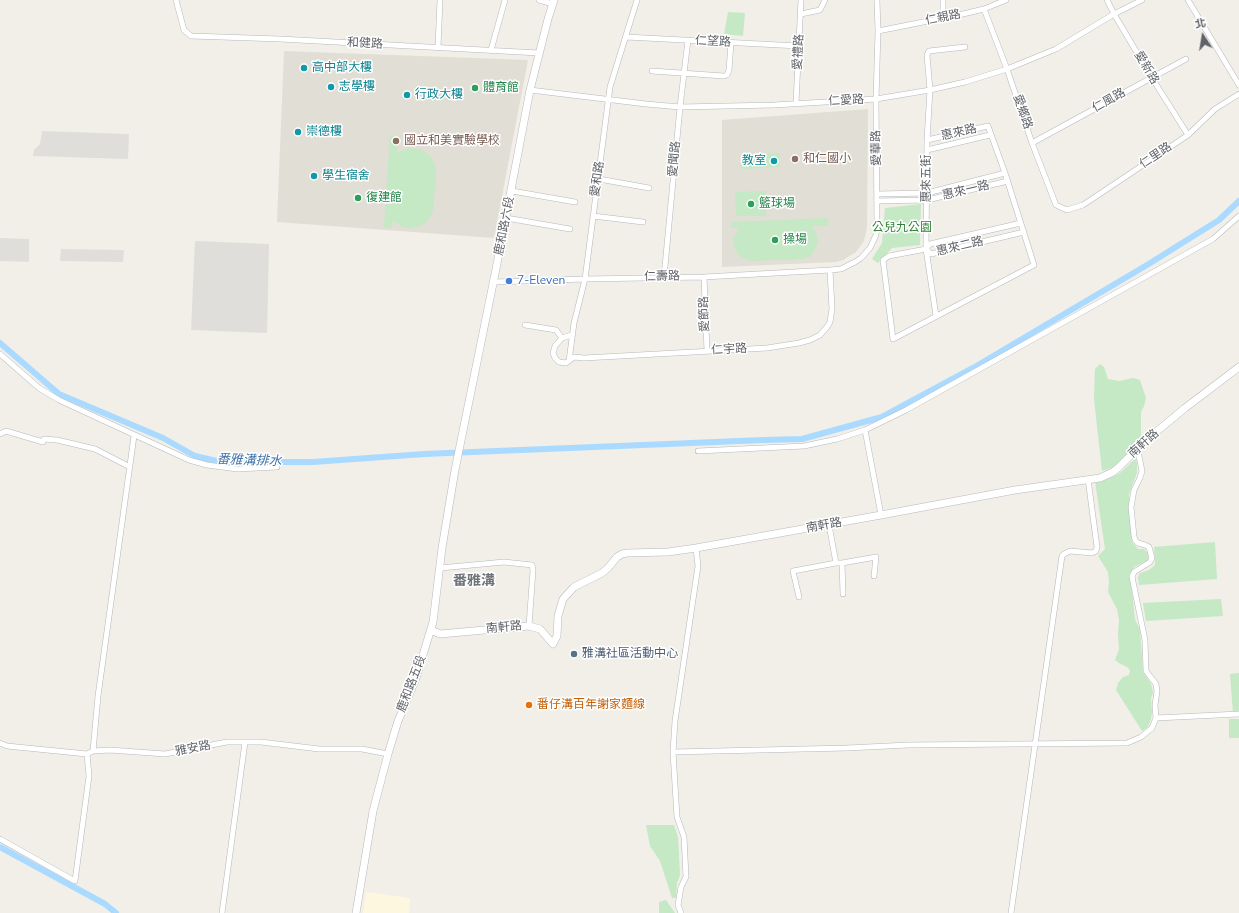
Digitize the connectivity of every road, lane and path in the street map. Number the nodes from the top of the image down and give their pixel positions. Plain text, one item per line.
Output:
1 (176, 0) edge
2 (440, 0) edge
3 (505, 0) edge
4 (539, 0) edge
5 (637, 0) edge
6 (801, 0) edge
7 (825, 0) edge
8 (877, 0) edge
9 (943, 0) edge
10 (1006, 0) edge
11 (1107, 0) edge
12 (1142, 0) edge
13 (1188, 0) edge
14 (553, 2) edge
15 (984, 9) junction
16 (801, 14) junction
17 (1114, 14) junction
18 (943, 18) junction
19 (878, 31) junction
20 (626, 37) junction
21 (688, 40) junction
22 (732, 43) junction
23 (799, 46) junction
24 (438, 47) junction
25 (965, 47) dead end
26 (491, 50) junction
27 (539, 53) junction
28 (1186, 59) dead end
29 (1007, 69) junction
30 (652, 71) dead end
31 (684, 73) junction
32 (1152, 78) junction
33 (1239, 85) edge
34 (530, 90) junction
35 (930, 90) junction
36 (1239, 94) edge
37 (876, 99) junction
38 (609, 100) junction
39 (796, 103) junction
40 (680, 107) junction
41 (990, 135) junction
42 (1188, 135) junction
43 (927, 140) junction
44 (1032, 143) junction
45 (927, 150) junction
46 (1005, 173) junction
47 (598, 179) junction
48 (1008, 181) junction
49 (649, 188) dead end
50 (512, 191) junction
51 (927, 193) junction
52 (877, 194) junction
53 (927, 200) junction
54 (877, 201) junction
55 (575, 202) dead end
56 (1067, 210) joint
57 (593, 216) junction
58 (1239, 216) edge
59 (506, 218) junction
60 (643, 222) dead end
61 (1021, 223) junction
62 (570, 229) dead end
63 (1024, 232) junction
64 (926, 249) junction
65 (830, 270) junction
66 (664, 277) junction
67 (704, 277) junction
68 (585, 279) junction
69 (494, 282) junction
70 (936, 316) junction
71 (526, 325) dead end
72 (572, 335) junction
73 (562, 338) junction
74 (707, 351) junction
75 (0, 354) edge
76 (569, 361) junction
77 (1239, 367) edge
78 (865, 430) junction
79 (0, 434) edge
80 (134, 436) junction
81 (1135, 450) junction
82 (698, 451) dead end
83 (459, 453) joint
84 (130, 467) junction
85 (277, 467) dead end
86 (1088, 479) junction
87 (881, 516) junction
88 (829, 525) junction
89 (696, 548) junction
90 (839, 563) junction
91 (440, 568) junction
92 (874, 576) dead end
93 (843, 594) dead end
94 (798, 597) dead end
95 (529, 626) junction
96 (431, 630) junction
97 (1239, 714) edge
98 (1156, 718) junction
99 (245, 742) junction
100 (0, 743) edge
101 (1034, 744) junction
102 (92, 751) junction
103 (673, 752) junction
104 (87, 754) junction
105 (388, 754) junction
106 (0, 839) edge
107 (222, 913) edge
108 (356, 913) edge
109 (681, 913) edge
110 (1011, 913) edge

1 - 24 street, 和健路
2 - 24 street
3 - 26 street
4 - 14 street
5 - 20 street, 愛和路
6 - 16 street, 愛禮路
7 - 16 street
8 - 19 street, 愛華路
9 - 18 street
10 - 15 street, 仁親路
11 - 17 street, 愛新路
12 - 17 street, 仁愛路
13 - 33 street
14 - 27 main road, 鹿和路六段
15 - 18 street, 仁親路
15 - 29 street, 愛鄉路
16 - 23 street, 愛禮路
17 - 29 street, 仁愛路
17 - 32 street, 愛新路
18 - 19 street, 仁親路
19 - 37 street, 愛華路
20 - 21 street, 仁望路
20 - 38 street, 愛和路
21 - 22 street, 仁望路
21 - 31 street, 愛聞路
22 - 23 street, 仁望路
22 - 31 street
23 - 39 street, 愛禮路
24 - 26 street, 和健路
25 - 35 street, 惠來五街
26 - 27 street, 和健路
27 - 34 main road, 鹿和路六段
28 - 32 street, 仁風路
29 - 35 street, 仁愛路
29 - 44 street, 愛鄉路
30 - 31 street
31 - 40 street, 愛聞路
32 - 42 street, 愛新路
32 - 44 street, 仁風路
34 - 38 street, 仁愛路
34 - 50 main road, 鹿和路六段
35 - 37 street, 仁愛路
35 - 43 street, 惠來五街
36 - 42 street, 仁里路
37 - 39 street, 仁愛路
37 - 52 street, 愛華路
38 - 40 street, 仁愛路
38 - 47 street, 愛和路
39 - 40 street, 仁愛路
40 - 66 street, 愛聞路
41 - 43 street, 惠來路
41 - 45 street, 惠來路
41 - 46 street
42 - 56 street, 仁里路
43 - 45 street, 惠來五街
44 - 56 street, 愛鄉路
45 - 51 street, 惠來五街
46 - 48 street
46 - 51 street, 惠來一路
47 - 49 street
47 - 57 street, 愛和路
48 - 53 street, 惠來一路
48 - 61 street
50 - 55 street
50 - 59 main road, 鹿和路六段
51 - 52 street, 惠來一路
51 - 53 street, 惠來五街
52 - 54 street, 愛華路
53 - 54 street, 惠來一路
53 - 64 street, 惠來五街
54 - 65 street, 愛華路
57 - 60 street
57 - 68 street, 愛和路
58 - 78 street
59 - 62 street
59 - 69 main road, 鹿和路六段
61 - 63 street
61 - 64 street, 惠來二路
63 - 64 street, 惠來二路
63 - 70 street
64 - 70 street, 惠來五街
64 - 70 street
65 - 67 street, 仁壽路
65 - 74 street, 仁宇路
66 - 67 street, 仁壽路
66 - 68 street, 仁壽路
67 - 74 street, 愛節路
68 - 69 street, 仁壽路
68 - 72 street, 愛和路
69 - 83 main road, 鹿和路六段
71 - 73 street
72 - 73 street
72 - 76 street, 愛和路
73 - 76 street
74 - 76 street, 仁宇路
75 - 80 street
77 - 81 main road, 南軒路
78 - 82 street
78 - 87 street
79 - 84 street
80 - 84 street
80 - 85 street
81 - 86 main road, 南軒路
81 - 98 street
83 - 91 main road, 鹿和路五段
84 - 102 street
86 - 87 main road, 南軒路
86 - 101 street
87 - 88 main road, 南軒路
88 - 89 main road, 南軒路
88 - 90 street
89 - 95 main road, 南軒路
89 - 103 street
90 - 92 street
90 - 93 street
90 - 94 street
91 - 95 street
91 - 96 main road, 鹿和路五段
95 - 96 main road, 南軒路
96 - 105 main road, 鹿和路五段
97 - 98 street
98 - 101 street
99 - 102 street, 雅安路
99 - 105 street, 雅安路
99 - 107 street
100 - 104 street
101 - 103 street
101 - 110 street
102 - 104 street, 雅安路
103 - 109 street
104 - 106 street
105 - 108 main road, 鹿和路五段

